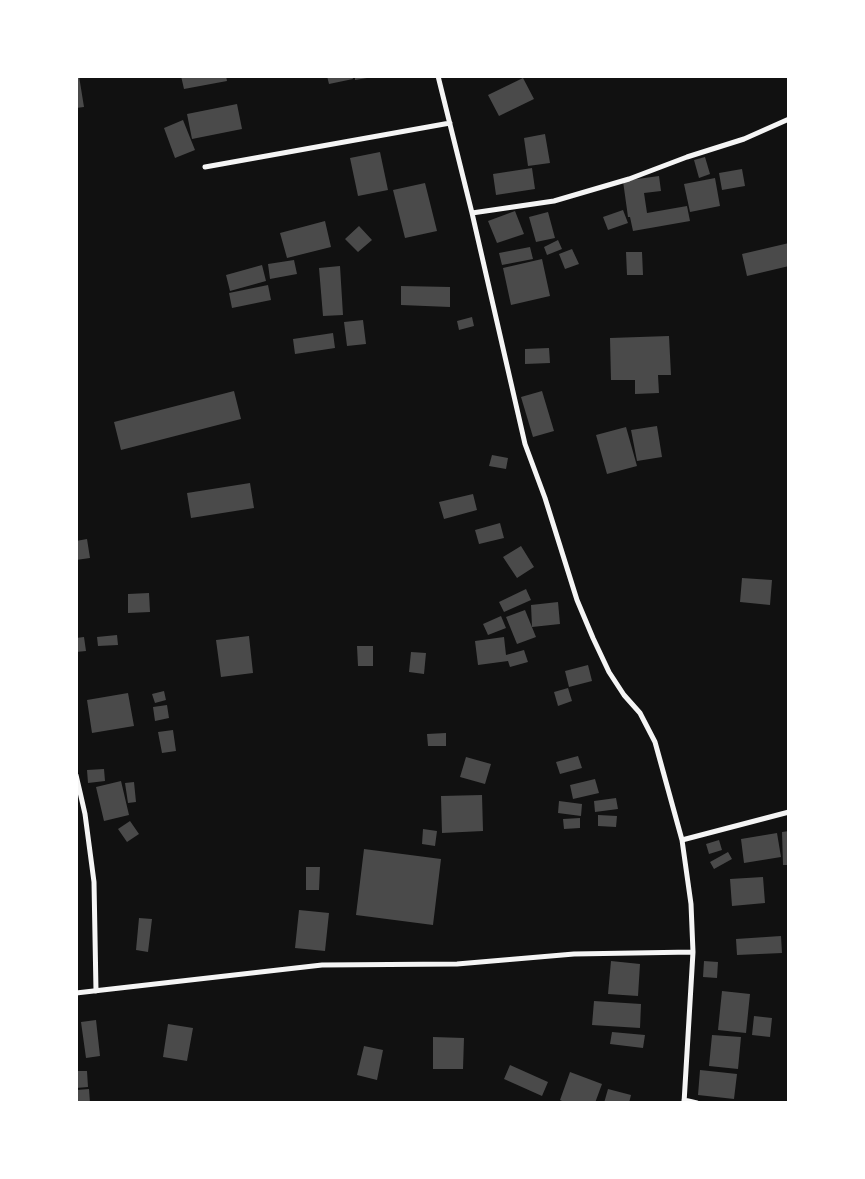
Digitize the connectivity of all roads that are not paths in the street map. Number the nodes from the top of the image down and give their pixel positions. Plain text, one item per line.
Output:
1 (438, 76) edge
2 (789, 119) edge
3 (450, 123) junction
4 (206, 167) dead end
5 (472, 213) junction
6 (76, 775) edge
7 (78, 791) edge
8 (789, 812) edge
9 (682, 840) junction
10 (693, 952) junction
11 (96, 991) junction
12 (76, 993) edge
13 (684, 1101) edge
14 (698, 1103) edge

1 - 3 street
2 - 5 street
3 - 4 street
3 - 5 street
5 - 9 street
6 - 7 street
7 - 11 street
8 - 9 street
9 - 10 street
10 - 11 street
10 - 13 street
11 - 12 street
13 - 14 street

